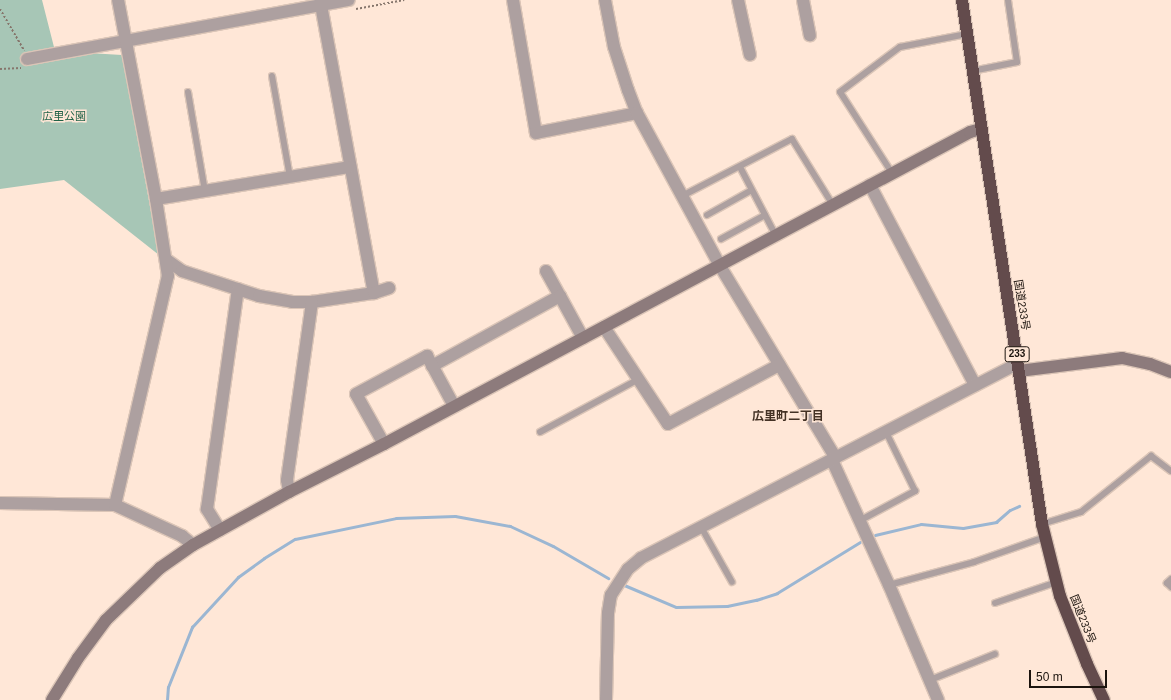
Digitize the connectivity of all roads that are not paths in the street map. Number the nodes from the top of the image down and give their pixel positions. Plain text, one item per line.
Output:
1 (118, 0) edge
2 (349, 0) edge
3 (513, 0) edge
4 (605, 0) edge
5 (738, 0) edge
6 (803, 0) edge
7 (962, 0) edge
8 (1008, 0) edge
9 (319, 4) edge
10 (967, 34) junction
11 (810, 35) dead end
12 (126, 41) junction
13 (26, 55) road end
14 (750, 55) dead end
15 (972, 71) junction
16 (272, 76) dead end
17 (188, 92) dead end
18 (637, 114) junction
19 (981, 129) junction
20 (350, 167) junction
21 (740, 167) junction
22 (892, 173) junction
23 (290, 177) junction
24 (870, 185) junction
25 (752, 190) junction
26 (205, 191) junction
27 (682, 196) junction
28 (156, 199) junction
29 (833, 205) junction
30 (707, 215) dead end
31 (765, 215) junction
32 (776, 236) junction
33 (721, 239) dead end
34 (167, 260) junction
35 (720, 266) junction
36 (546, 271) dead end
37 (389, 288) dead end
38 (238, 289) junction
39 (374, 293) junction
40 (560, 296) junction
41 (312, 302) junction
42 (604, 327) junction
43 (582, 338) junction
44 (779, 365) junction
45 (432, 366) junction
46 (1019, 367) junction
47 (1171, 372) edge
48 (639, 379) junction
49 (975, 385) junction
50 (454, 406) junction
51 (540, 432) dead end
52 (886, 432) junction
53 (384, 444) junction
54 (834, 459) junction
55 (1171, 470) edge
56 (289, 492) junction
57 (0, 503) edge
58 (115, 505) junction
59 (860, 521) junction
60 (1042, 524) junction
61 (702, 527) junction
62 (220, 530) junction
63 (1046, 537) junction
64 (193, 545) junction
65 (1171, 579) edge
66 (732, 582) dead end
67 (1057, 582) junction
68 (889, 585) junction
69 (1171, 587) edge
70 (995, 603) dead end
71 (995, 654) dead end
72 (930, 680) junction
73 (52, 700) edge
74 (606, 700) edge
75 (938, 700) edge
76 (1104, 700) edge

1 - 12 street
2 - 9 street
3 - 18 street
4 - 18 street
5 - 14 street
6 - 11 street
7 - 10 highway, 国道233号 / 233
8 - 15 lane
9 - 12 street
9 - 20 street
10 - 15 highway, 国道233号 / 233
10 - 22 lane
12 - 13 street
12 - 28 street
15 - 19 highway, 国道233号 / 233
16 - 23 lane
17 - 26 lane
18 - 27 street
19 - 22 street
19 - 46 highway, 国道233号 / 233
20 - 23 street
20 - 39 street
21 - 25 lane
21 - 27 lane
21 - 29 lane
22 - 24 street
23 - 26 street
24 - 29 street
24 - 49 street
25 - 30 lane
25 - 31 lane
26 - 28 street
27 - 35 street
28 - 34 street
29 - 32 street
31 - 32 lane
31 - 33 lane
32 - 35 street
34 - 38 street
34 - 58 street
35 - 42 street
35 - 44 street
36 - 40 street
37 - 39 street
38 - 41 street
38 - 62 street
39 - 41 street
40 - 43 street
40 - 45 street
41 - 56 street
42 - 43 street
42 - 48 street
43 - 50 street
44 - 48 street
44 - 54 street
45 - 50 street
45 - 53 street
46 - 47 street
46 - 49 street
46 - 60 highway, 国道233号 / 233
48 - 51 lane
49 - 52 street
50 - 53 street
52 - 54 street
52 - 59 lane
53 - 56 street
54 - 59 street
54 - 61 street
55 - 60 lane
56 - 62 street
57 - 58 street
58 - 64 street
59 - 68 street
60 - 63 highway, 国道233号 / 233
61 - 66 lane
61 - 74 street
62 - 64 street
63 - 67 highway, 国道233号 / 233
63 - 68 lane
64 - 73 street
65 - 69 lane
67 - 70 lane
67 - 76 highway, 国道233号 / 233
68 - 72 street
71 - 72 lane
72 - 75 street

